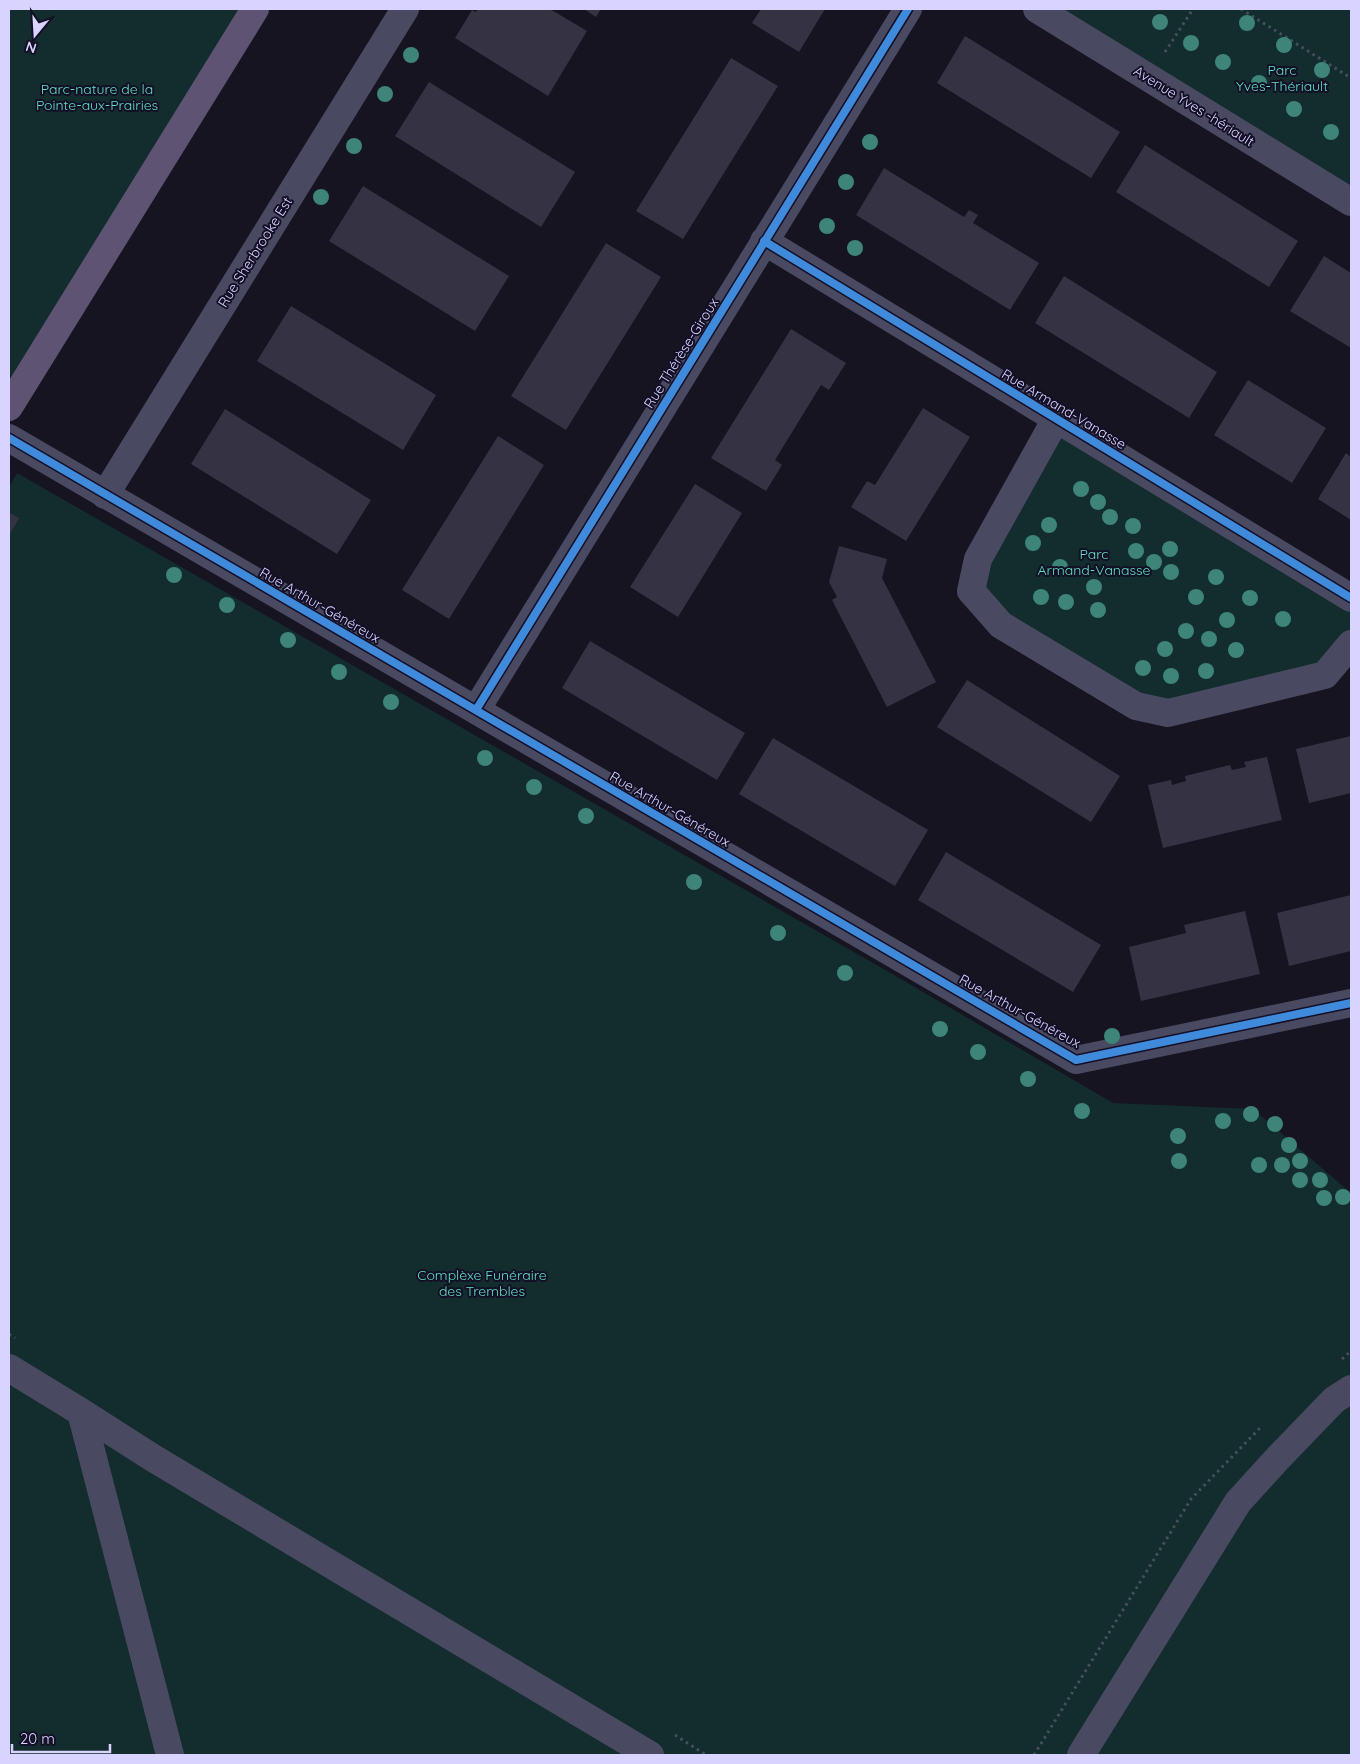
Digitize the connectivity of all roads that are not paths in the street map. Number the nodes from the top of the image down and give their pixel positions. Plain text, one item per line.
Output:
1 (256, 9) edge
2 (405, 9) edge
3 (908, 9) edge
4 (1037, 9) edge
5 (1351, 202) edge
6 (764, 242) junction
7 (9, 407) edge
8 (1056, 419) junction
9 (9, 438) edge
10 (105, 494) junction
11 (1351, 598) edge
12 (1351, 644) edge
13 (476, 710) junction
14 (1351, 1003) edge
15 (9, 1368) edge
16 (1351, 1389) edge
17 (82, 1412) junction
18 (170, 1755) edge
19 (650, 1755) edge
20 (1081, 1755) edge

1 - 7 main road
2 - 10 street, Rue Sherbrooke Est
3 - 6 street, Rue Thérèse-Giroux
4 - 5 street, Avenue Yves -hériault
6 - 8 street, Rue Armand-Vanasse
6 - 13 street, Rue Thérèse-Giroux
8 - 11 street, Rue Armand-Vanasse
8 - 12 street, Rue Armand-Vanasse
9 - 10 street, Rue Arthur-Généreux
10 - 13 street, Rue Arthur-Généreux
13 - 14 street, Rue Arthur-Généreux
15 - 17 street
16 - 20 street
17 - 18 street
17 - 19 street

